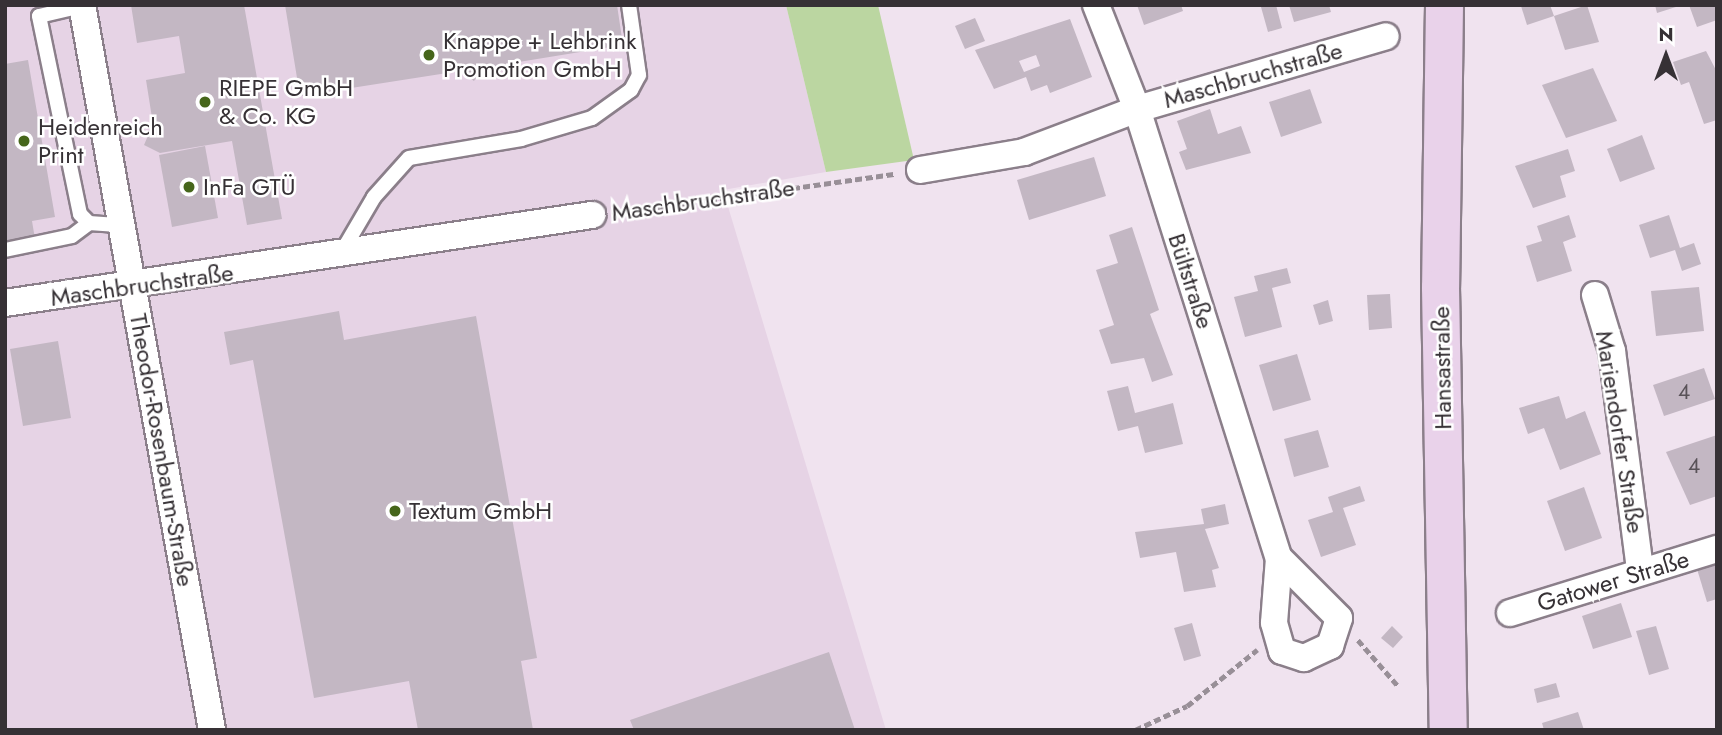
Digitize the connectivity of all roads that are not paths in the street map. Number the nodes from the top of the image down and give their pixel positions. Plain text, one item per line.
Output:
1 (629, 5) edge
2 (1096, 5) edge
3 (1444, 5) edge
4 (82, 6) edge
5 (1386, 36) dead end
6 (1137, 109) junction
7 (920, 170) road end
8 (592, 215) road end
9 (89, 223) junction
10 (121, 225) junction
11 (5, 250) edge
12 (340, 256) junction
13 (132, 288) junction
14 (1595, 295) dead end
15 (5, 303) edge
16 (1717, 549) edge
17 (1279, 558) junction
18 (1640, 569) junction
19 (1510, 613) dead end
20 (212, 730) edge
21 (1448, 730) edge

1 - 12 lane
2 - 6 street, Bültstraße
3 - 21 main road, Hansastraße
4 - 9 lane
4 - 10 street, Theodor-Rosenbaum-Straße
5 - 6 street, Maschbruchstraße
6 - 7 street, Maschbruchstraße
6 - 17 street, Bültstraße
8 - 12 street, Maschbruchstraße
9 - 10 lane
9 - 11 lane
10 - 13 street, Theodor-Rosenbaum-Straße
12 - 13 street, Maschbruchstraße
13 - 15 street, Maschbruchstraße
13 - 20 street, Theodor-Rosenbaum-Straße
14 - 18 street, Mariendorfer Straße
16 - 18 street, Gatower Straße
17 - 17 street, Bültstraße
18 - 19 street, Gatower Straße

